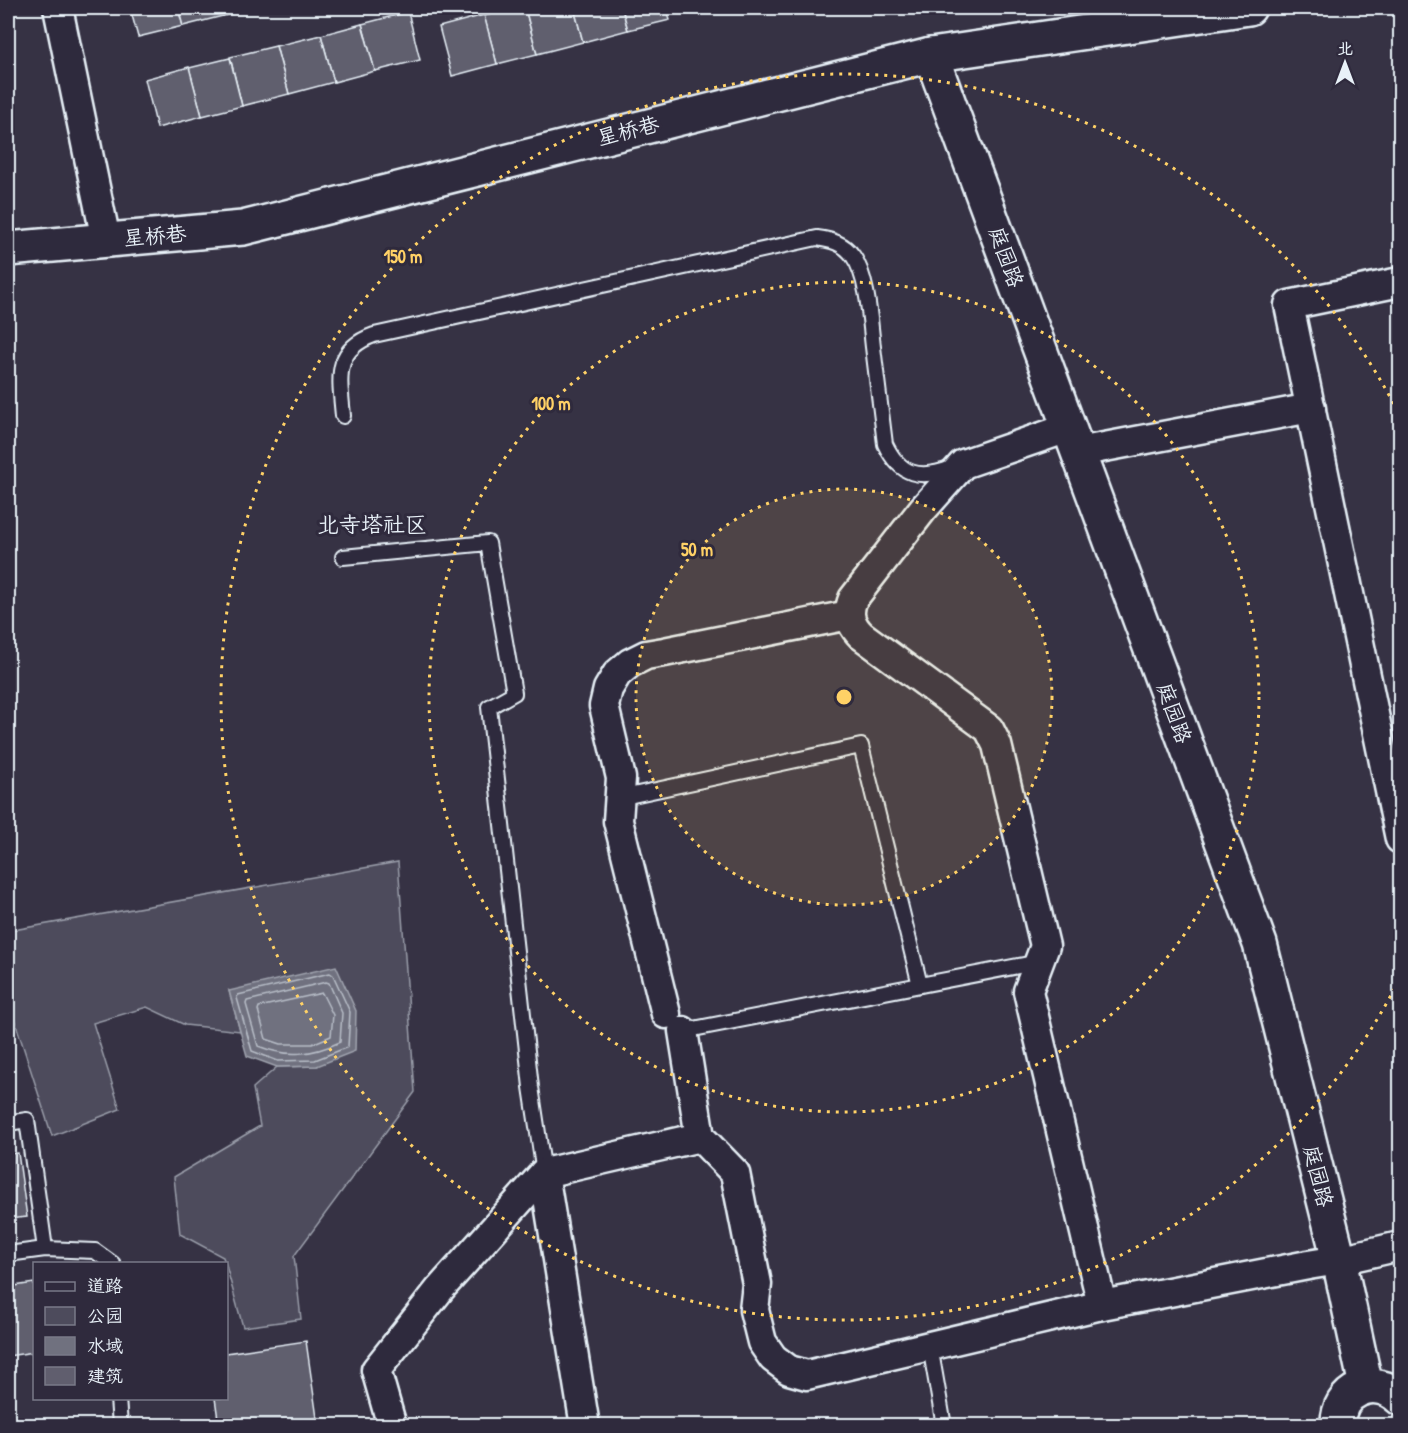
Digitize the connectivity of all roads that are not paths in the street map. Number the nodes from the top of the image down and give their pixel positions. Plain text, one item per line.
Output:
1 (58, 8) edge
2 (1249, 8) edge
3 (931, 55) junction
4 (106, 240) junction
5 (8, 249) edge
6 (1401, 282) edge
7 (1311, 408) junction
8 (343, 416) dead end
9 (1073, 440) junction
10 (963, 464) junction
11 (343, 557) dead end
12 (849, 615) junction
13 (619, 798) junction
14 (1401, 839) edge
15 (1039, 962) junction
16 (920, 985) junction
17 (674, 1023) junction
18 (8, 1123) edge
19 (700, 1137) junction
20 (544, 1173) junction
21 (1401, 1246) edge
22 (45, 1249) junction
23 (8, 1254) edge
24 (1339, 1260) junction
25 (112, 1262) edge
26 (1102, 1305) junction
27 (930, 1346) junction
28 (1366, 1386) junction
29 (1401, 1398) edge
30 (118, 1400) edge
31 (120, 1425) edge
32 (392, 1425) edge
33 (585, 1425) edge
34 (944, 1425) edge
35 (1338, 1425) edge

1 - 4 street
2 - 3 street, 星桥巷
3 - 4 street, 星桥巷
3 - 9 street, 庭园路
4 - 5 street, 星桥巷
6 - 7 street
7 - 9 street
7 - 14 street
8 - 10 lane
9 - 10 street
9 - 24 street, 庭园路
10 - 12 street
11 - 20 lane
12 - 13 street
12 - 15 street
13 - 16 lane
13 - 17 street
15 - 16 lane
15 - 26 street
16 - 17 lane
17 - 19 street
18 - 22 lane
19 - 20 street
19 - 27 street
20 - 32 street
20 - 33 street
21 - 24 street
22 - 23 lane
22 - 25 lane
24 - 26 street
24 - 28 street, 庭园路
26 - 27 street
27 - 34 lane
28 - 29 street
28 - 35 street
30 - 31 lane

